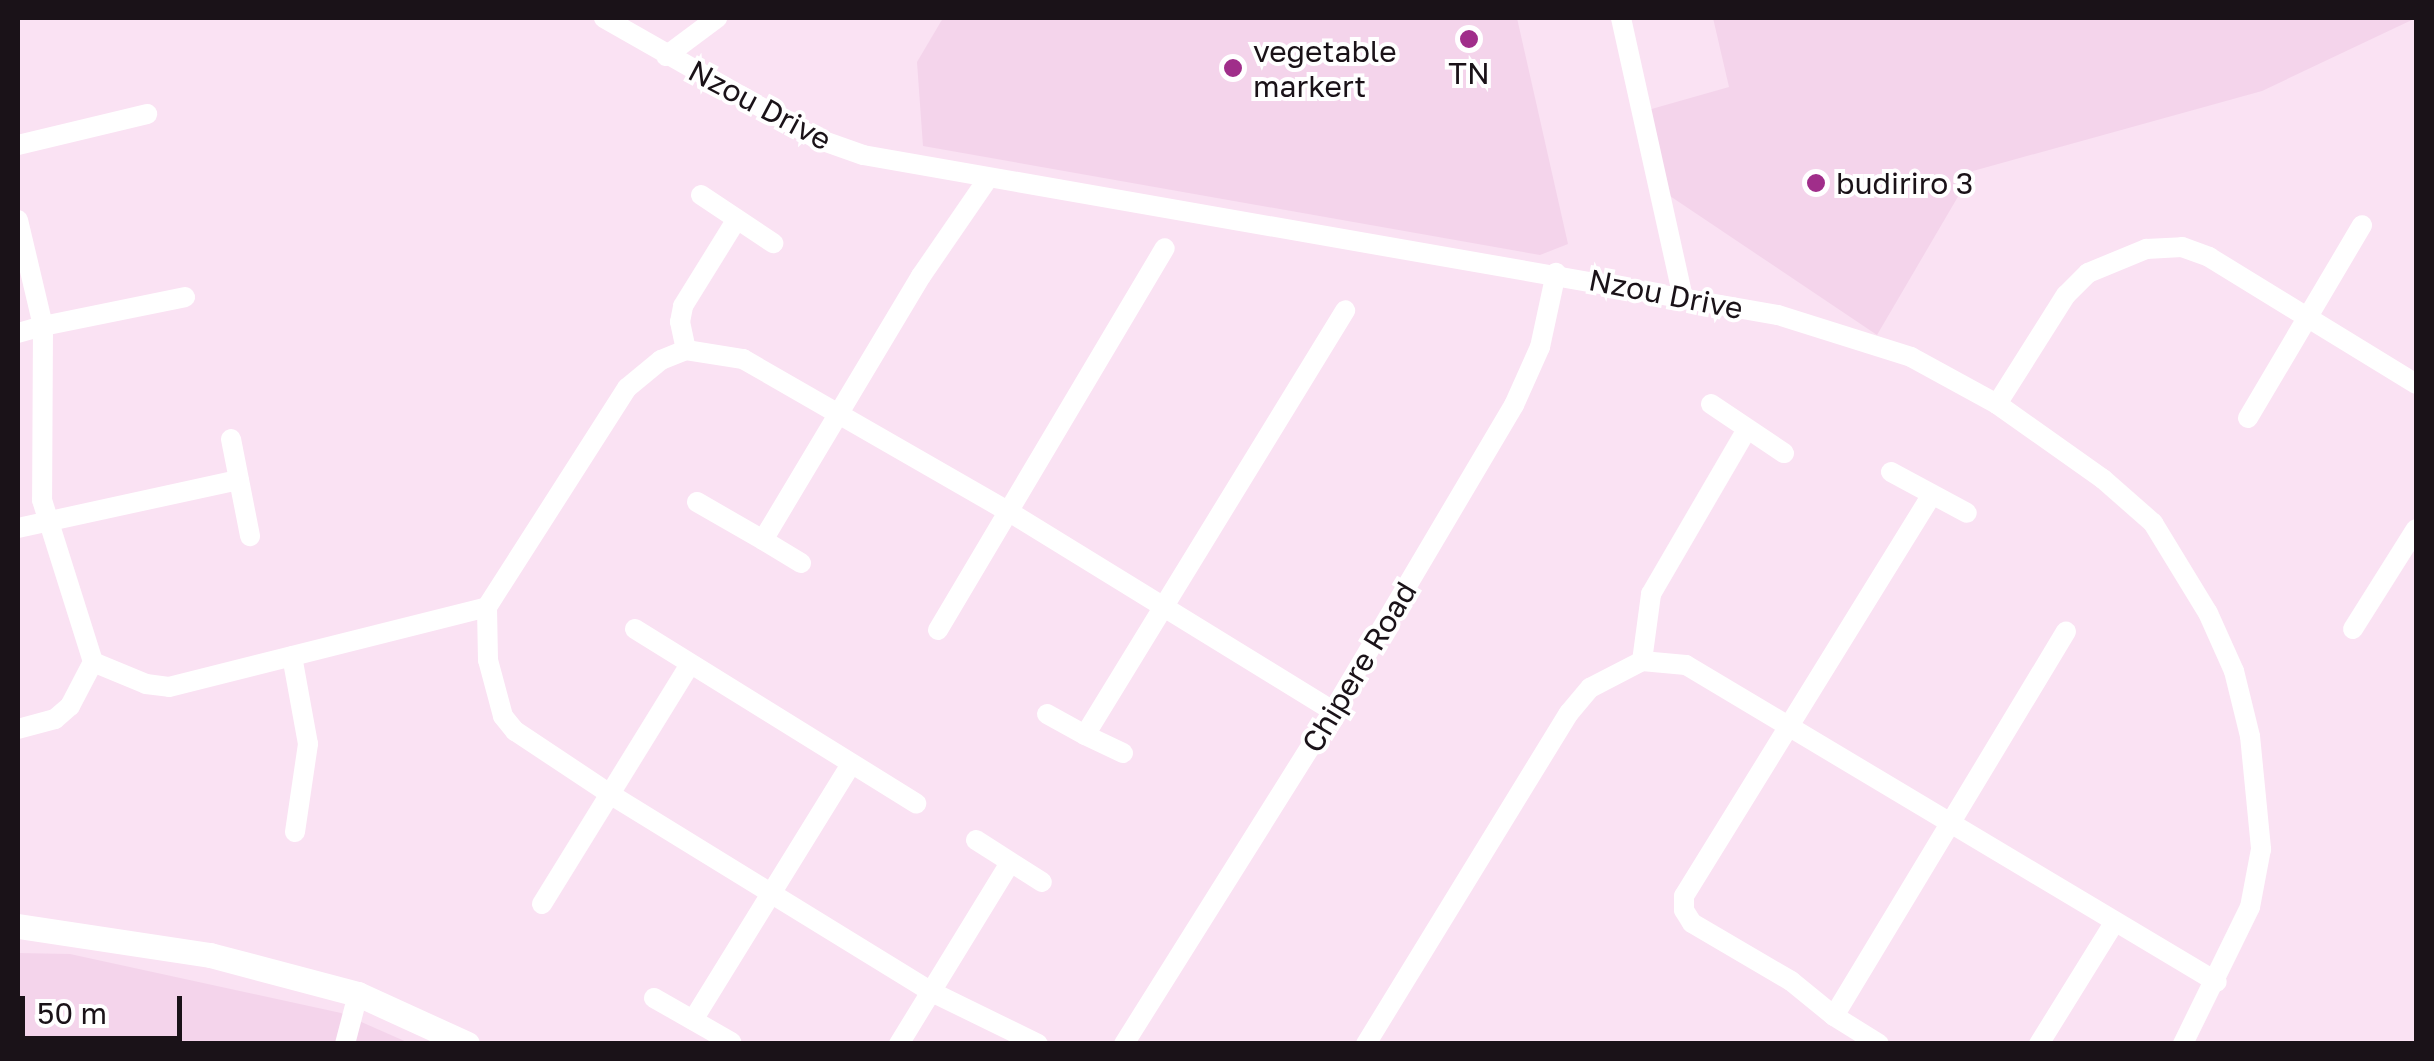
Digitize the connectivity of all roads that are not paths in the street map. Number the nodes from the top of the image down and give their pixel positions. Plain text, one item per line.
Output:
1 (604, 18) edge
2 (717, 18) edge
3 (1621, 18) edge
4 (666, 56) junction
5 (148, 114) dead end
6 (18, 145) edge
7 (987, 180) junction
8 (701, 195) dead end
9 (737, 219) junction
10 (18, 220) edge
11 (2362, 225) dead end
12 (773, 243) dead end
13 (1165, 248) dead end
14 (1556, 273) junction
15 (186, 297) dead end
16 (1683, 297) junction
17 (1346, 310) dead end
18 (2306, 317) junction
19 (42, 326) junction
20 (18, 333) edge
21 (686, 350) junction
22 (2416, 384) edge
23 (1712, 404) dead end
24 (1997, 404) junction
25 (839, 414) junction
26 (2248, 418) dead end
27 (1748, 429) junction
28 (231, 439) dead end
29 (1784, 453) dead end
30 (1891, 472) dead end
31 (239, 480) junction
32 (1932, 495) junction
33 (697, 502) dead end
34 (1967, 512) dead end
35 (1010, 513) junction
36 (46, 519) junction
37 (18, 528) edge
38 (2416, 530) edge
39 (250, 536) dead end
40 (763, 540) junction
41 (801, 563) dead end
42 (487, 607) junction
43 (1163, 607) junction
44 (2353, 629) dead end
45 (635, 630) dead end
46 (938, 630) dead end
47 (2066, 632) dead end
48 (292, 656) junction
49 (1642, 661) junction
50 (93, 662) junction
51 (690, 664) junction
52 (1333, 712) junction
53 (1046, 714) dead end
54 (1791, 728) junction
55 (18, 729) edge
56 (1085, 734) junction
57 (1123, 753) dead end
58 (851, 764) junction
59 (610, 794) junction
60 (916, 803) dead end
61 (1948, 824) junction
62 (295, 832) dead end
63 (976, 840) dead end
64 (1010, 863) junction
65 (1042, 882) dead end
66 (772, 894) junction
67 (542, 904) dead end
68 (2114, 923) junction
69 (18, 926) edge
70 (2216, 982) junction
71 (930, 991) junction
72 (358, 994) junction
73 (654, 998) dead end
74 (1834, 1016) junction
75 (694, 1020) junction
76 (731, 1042) edge
77 (345, 1044) edge
78 (468, 1044) edge
79 (899, 1044) edge
80 (1038, 1044) edge
81 (1124, 1044) edge
82 (1366, 1044) edge
83 (1878, 1044) edge
84 (2040, 1044) edge
85 (2183, 1044) edge

1 - 4 street, Nzou Drive
2 - 4 street
3 - 16 street
4 - 7 street, Nzou Drive
5 - 6 street
7 - 14 street, Nzou Drive
7 - 25 street
8 - 9 street
9 - 12 street
9 - 21 street
10 - 19 street
11 - 18 street
13 - 35 street
14 - 16 street, Nzou Drive
14 - 52 street, Chipere Road
15 - 19 street
16 - 24 street, Nzou Drive
17 - 43 street
18 - 22 street
18 - 24 street
18 - 26 street
19 - 20 street
19 - 36 street
21 - 25 street
21 - 42 street
23 - 27 street
24 - 70 street, Nzou Drive
25 - 35 street
25 - 40 street
27 - 29 street
27 - 49 street
28 - 31 street
30 - 32 street
31 - 36 street
31 - 39 street
32 - 34 street
32 - 54 street
33 - 40 street
35 - 43 street
35 - 46 street
36 - 37 street
36 - 50 street
38 - 44 street
40 - 41 street
42 - 48 street
42 - 59 street
43 - 52 street
43 - 56 street
45 - 51 street
47 - 61 street
48 - 50 street
48 - 62 street
49 - 54 street
49 - 82 street
50 - 55 street
51 - 58 street
51 - 59 street
52 - 81 street, Chipere Road
53 - 56 street
54 - 61 street
54 - 74 street
56 - 57 street
58 - 60 street
58 - 66 street
59 - 66 street
59 - 67 street
61 - 68 street
61 - 74 street
63 - 64 street
64 - 65 street
64 - 71 street
66 - 71 street
66 - 75 street
68 - 70 street
68 - 84 street
69 - 72 street
70 - 85 street, Nzou Drive
71 - 79 street
71 - 80 street
72 - 77 street
72 - 78 street
73 - 75 street
74 - 83 street
75 - 76 street

